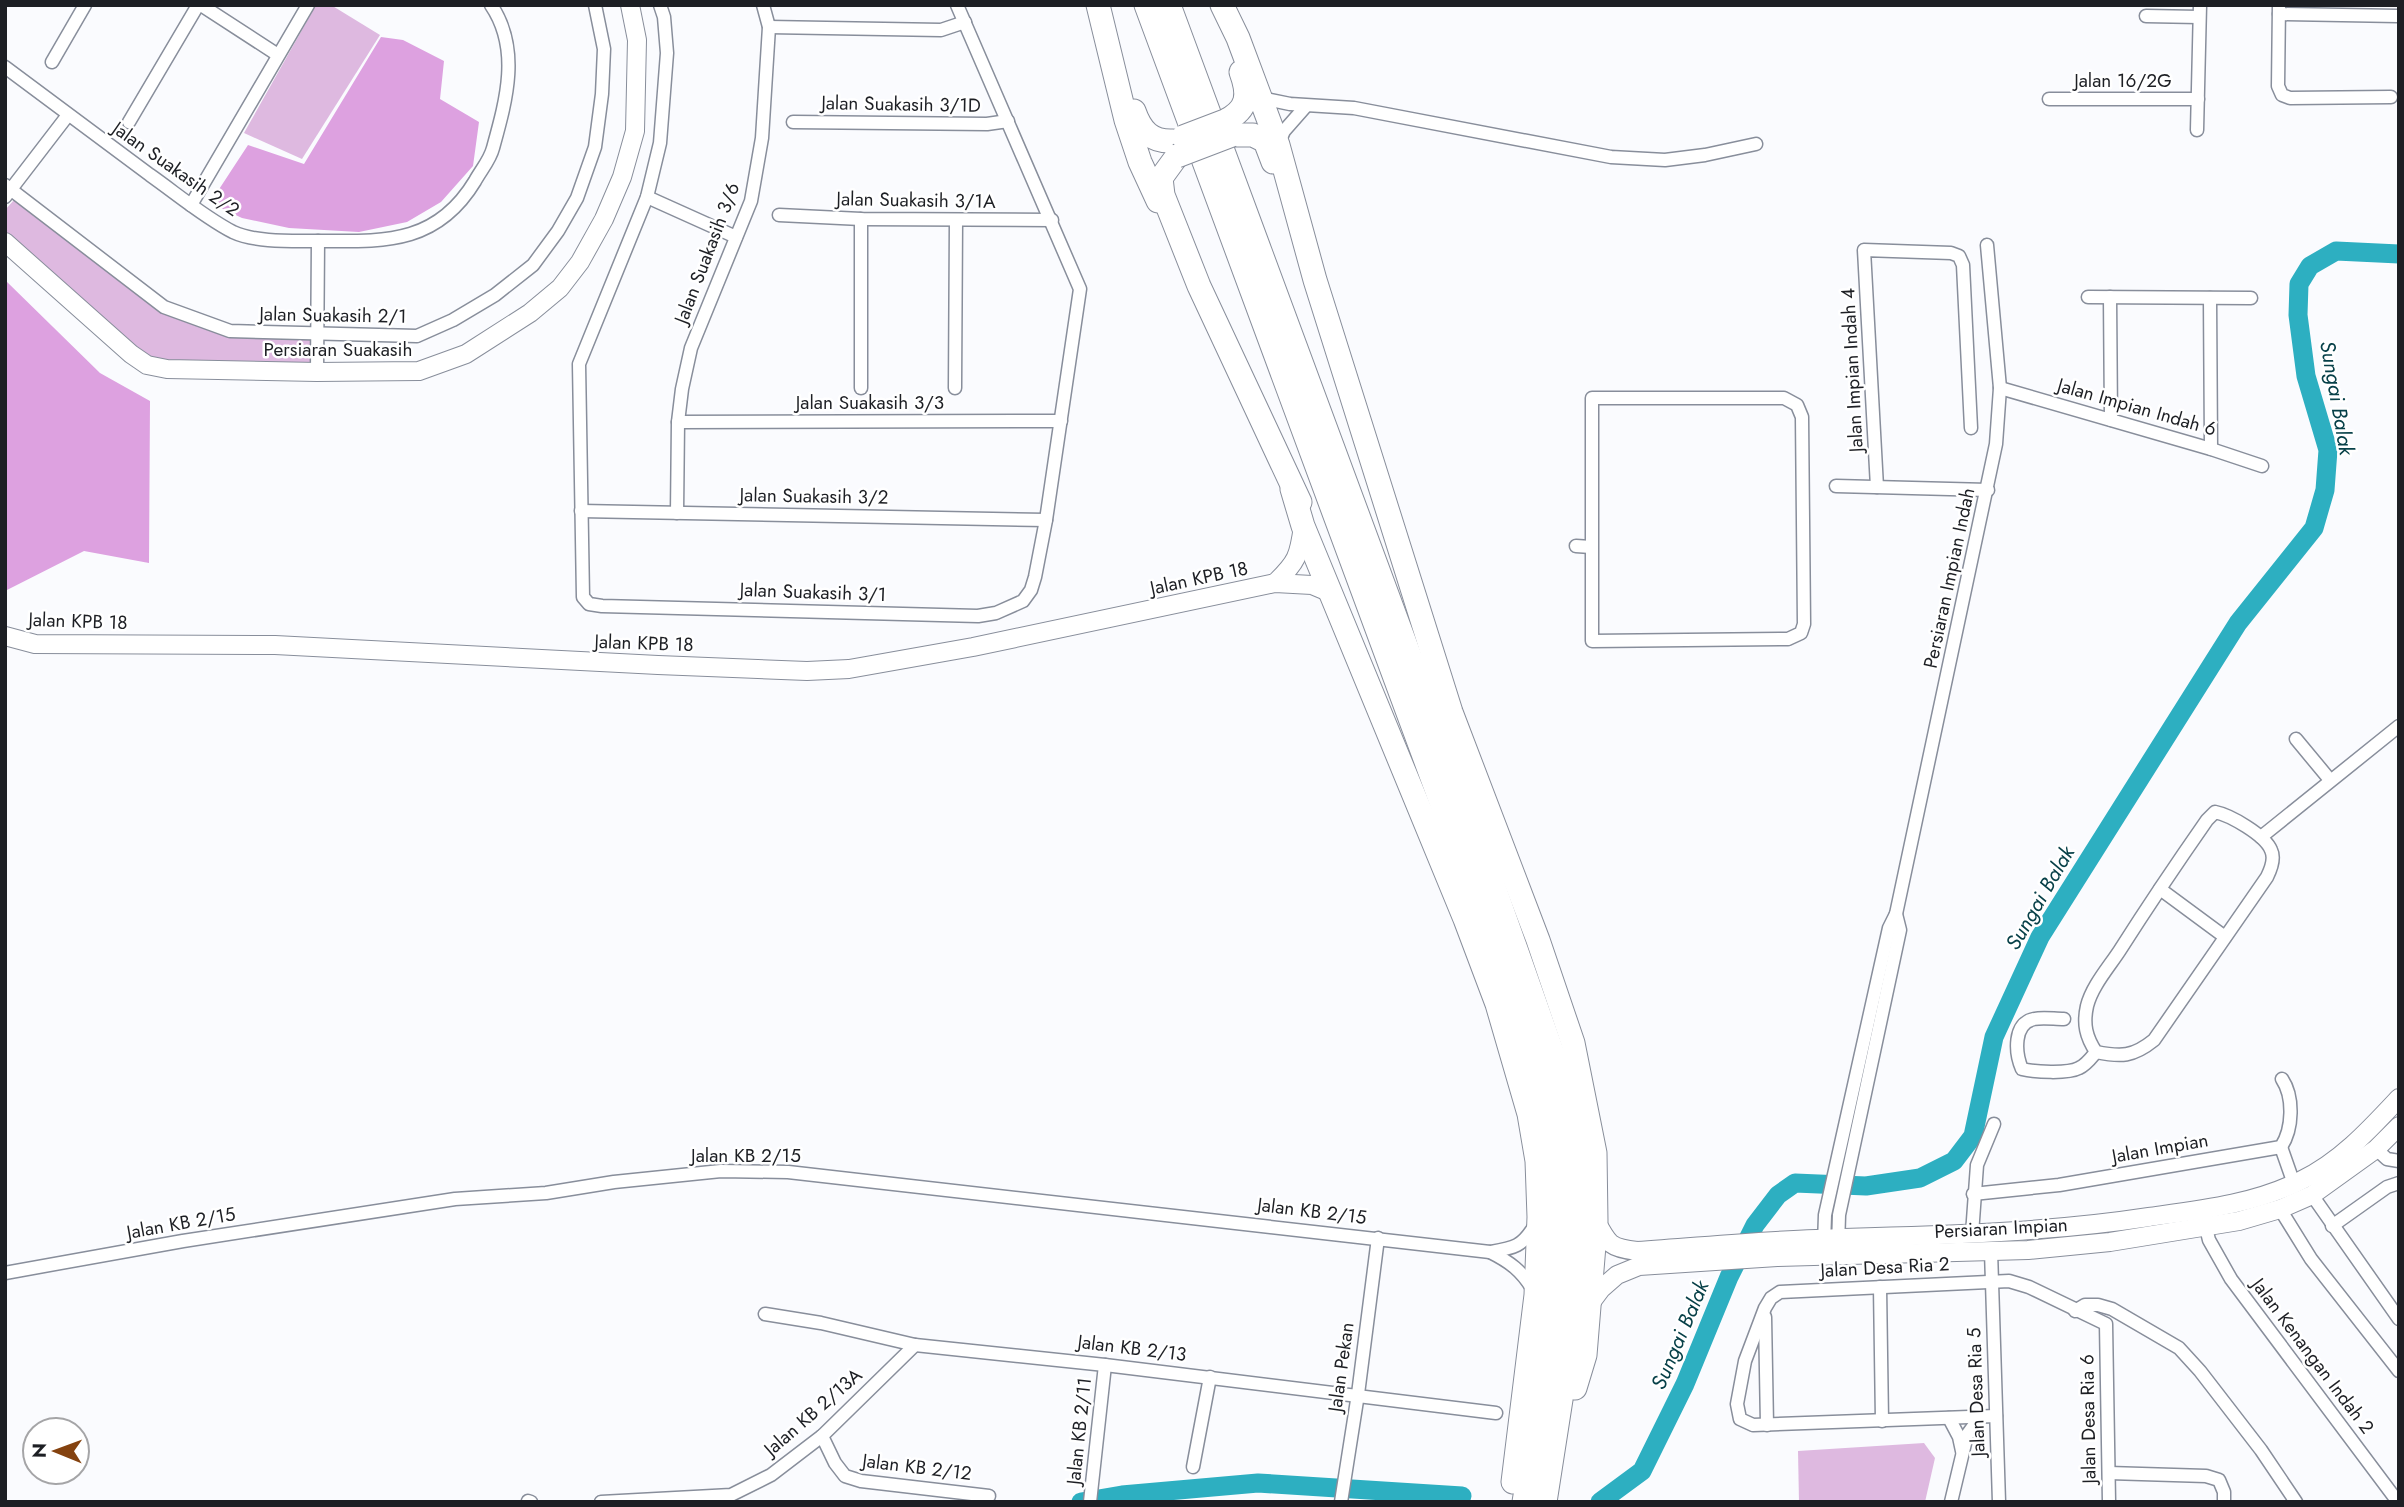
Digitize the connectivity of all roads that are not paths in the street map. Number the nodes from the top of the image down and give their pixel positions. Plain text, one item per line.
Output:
1 (85, 5) edge
2 (200, 5) edge
3 (309, 5) edge
4 (491, 5) edge
5 (595, 5) edge
6 (630, 5) edge
7 (660, 5) edge
8 (763, 5) edge
9 (957, 5) edge
10 (1146, 5) edge
11 (1169, 5) edge
12 (1221, 5) edge
13 (2279, 10) edge
14 (2200, 11) edge
15 (1101, 15) edge
16 (2146, 16) dead end
17 (2398, 16) edge
18 (965, 22) junction
19 (769, 27) junction
20 (278, 55) junction
21 (52, 62) dead end
22 (5, 67) edge
23 (2391, 97) dead end
24 (1261, 98) junction
25 (2049, 99) dead end
26 (2198, 99) junction
27 (1306, 106) junction
28 (68, 115) junction
29 (1008, 121) junction
30 (129, 122) dead end
31 (793, 122) dead end
32 (1229, 128) junction
33 (2197, 130) dead end
34 (1756, 144) dead end
35 (1278, 145) junction
36 (1175, 148) junction
37 (7, 191) edge
38 (647, 197) junction
39 (191, 205) junction
40 (779, 215) dead end
41 (861, 219) junction
42 (956, 220) junction
43 (1052, 220) junction
44 (1301, 227) junction
45 (736, 237) junction
46 (317, 241) junction
47 (5, 243) edge
48 (1987, 245) dead end
49 (1199, 286) junction
50 (2088, 297) dead end
51 (2110, 297) junction
52 (2210, 298) junction
53 (2251, 298) dead end
54 (317, 334) junction
55 (317, 372) junction
56 (861, 388) dead end
57 (955, 388) dead end
58 (2000, 388) junction
59 (2111, 420) junction
60 (1061, 421) junction
61 (678, 422) junction
62 (1971, 428) dead end
63 (2211, 449) junction
64 (2262, 466) dead end
65 (1836, 486) dead end
66 (1878, 487) junction
67 (1292, 489) junction
68 (1988, 490) junction
69 (1576, 507) dead end
70 (1591, 507) junction
71 (581, 511) junction
72 (677, 513) junction
73 (1046, 520) junction
74 (1303, 526) junction
75 (1576, 546) dead end
76 (1591, 547) junction
77 (1275, 583) junction
78 (1331, 593) junction
79 (5, 636) edge
80 (2399, 726) edge
81 (1418, 738) junction
82 (2296, 738) dead end
83 (2330, 780) junction
84 (2261, 837) junction
85 (2160, 888) junction
86 (2225, 937) junction
87 (2064, 1019) dead end
88 (2095, 1052) junction
89 (2283, 1079) dead end
90 (2399, 1098) edge
91 (1994, 1124) dead end
92 (2399, 1126) edge
93 (2281, 1147) junction
94 (2376, 1149) junction
95 (1846, 1152) junction
96 (2399, 1161) edge
97 (2399, 1183) edge
98 (2294, 1184) junction
99 (1973, 1194) junction
100 (2312, 1195) junction
101 (2280, 1209) junction
102 (1539, 1217) junction
103 (1596, 1221) junction
104 (2332, 1226) junction
105 (2206, 1228) junction
106 (2029, 1231) junction
107 (1963, 1234) junction
108 (1378, 1238) junction
109 (1831, 1247) junction
110 (1991, 1251) junction
111 (1490, 1252) junction
112 (1719, 1253) junction
113 (5, 1273) edge
114 (1992, 1281) junction
115 (1880, 1287) junction
116 (1536, 1294) junction
117 (1589, 1305) junction
118 (1765, 1308) junction
119 (2075, 1311) junction
120 (765, 1314) dead end
121 (2399, 1318) edge
122 (2106, 1336) joint
123 (915, 1345) junction
124 (1105, 1364) junction
125 (2399, 1371) edge
126 (1210, 1377) junction
127 (1358, 1394) junction
128 (1496, 1413) dead end
129 (1996, 1416) junction
130 (1980, 1417) junction
131 (1949, 1418) junction
132 (1559, 1420) junction
133 (1882, 1421) junction
134 (1767, 1426) junction
135 (822, 1436) junction
136 (1962, 1455) junction
137 (1193, 1467) dead end
138 (2109, 1473) junction
139 (989, 1496) dead end
140 (601, 1502) edge
141 (1090, 1502) edge
142 (1341, 1502) edge
143 (1511, 1502) edge
144 (1524, 1502) edge
145 (1545, 1502) edge
146 (1951, 1502) edge
147 (1999, 1502) edge
148 (2109, 1502) edge
149 (2224, 1502) edge
150 (2296, 1502) edge
151 (2398, 1502) edge

1 - 21 street
2 - 20 street
2 - 30 street
3 - 20 street
4 - 46 street, Jalan Suakasih 2/2
5 - 54 street, Jalan Suakasih 2/1
6 - 55 street, Persiaran Suakasih
7 - 38 street, Jalan Suakasih 3/1
8 - 19 street, Jalan Suakasih 3/6
9 - 18 street, Jalan Suakasih 3/1
10 - 81 highway
11 - 132 highway
12 - 24 highway
12 - 32 highway
13 - 17 street
13 - 23 street
14 - 16 street
14 - 26 street
15 - 36 highway
15 - 49 highway
18 - 19 street
18 - 29 street, Jalan Suakasih 3/1
19 - 45 street, Jalan Suakasih 3/6
20 - 39 street
22 - 28 street, Jalan Suakasih 2/2
24 - 27 street
24 - 35 highway
25 - 26 street, Jalan 16/2G
26 - 33 street
27 - 34 street
27 - 35 street
28 - 37 street
28 - 39 street, Jalan Suakasih 2/2
29 - 31 street, Jalan Suakasih 3/1D
29 - 43 street, Jalan Suakasih 3/1
32 - 36 highway, bridge
32 - 44 highway
35 - 44 highway
36 - 49 highway
37 - 54 street, Jalan Suakasih 2/1
38 - 45 street
38 - 71 street, Jalan Suakasih 3/1
39 - 46 street, Jalan Suakasih 2/2
40 - 41 street, Jalan Suakasih 3/1A
41 - 42 street, Jalan Suakasih 3/1A
41 - 56 street
42 - 43 street, Jalan Suakasih 3/1A
42 - 57 street
43 - 60 street, Jalan Suakasih 3/1
44 - 103 highway
45 - 61 street, Jalan Suakasih 3/6
46 - 54 street
47 - 55 street, Persiaran Suakasih
48 - 58 street, Persiaran Impian Indah
49 - 67 highway
50 - 51 street
51 - 52 street
51 - 59 street
52 - 53 street
52 - 63 street
54 - 55 street
58 - 59 street, Jalan Impian Indah 6
58 - 68 street, Persiaran Impian Indah
59 - 63 street, Jalan Impian Indah 6
60 - 61 street, Jalan Suakasih 3/3
60 - 73 street, Jalan Suakasih 3/1
61 - 72 street, Jalan Suakasih 3/6
62 - 66 street, Jalan Impian Indah 4
63 - 64 street, Jalan Impian Indah 6
65 - 66 street
66 - 68 street
67 - 74 highway
67 - 81 highway
68 - 95 street, Persiaran Impian Indah
69 - 70 street
70 - 76 street
70 - 76 street
71 - 72 street, Jalan Suakasih 3/2
71 - 73 street, Jalan Suakasih 3/1
72 - 73 street, Jalan Suakasih 3/2
74 - 77 street, Jalan KPB 18
74 - 78 highway
75 - 76 street
77 - 78 street, Jalan KPB 18
77 - 79 street, Jalan KPB 18
78 - 102 highway
80 - 83 street
81 - 144 highway
82 - 83 street
83 - 84 street
84 - 85 street
84 - 86 street
85 - 86 street
85 - 88 street
86 - 88 street
87 - 88 street
89 - 93 street
90 - 98 street, Persiaran Impian
91 - 99 street
92 - 94 street, Persiaran Impian
93 - 98 street
93 - 99 street, Jalan Impian
94 - 96 street
94 - 100 street, Persiaran Impian
95 - 109 street, Persiaran Impian Indah
95 - 109 street, Persiaran Impian Indah
97 - 104 street
98 - 106 street, Persiaran Impian
99 - 107 street
100 - 101 street, Persiaran Impian
100 - 104 street
101 - 105 street, Persiaran Impian
101 - 125 street
102 - 111 street, Jalan KB 2/15
102 - 116 highway
103 - 112 street, Persiaran Impian
103 - 117 highway
104 - 121 street
105 - 110 street, Persiaran Impian
105 - 151 street, Jalan Kenangan Indah 2
106 - 107 street, Persiaran Impian
106 - 110 street
107 - 109 street, Persiaran Impian
107 - 110 street
108 - 111 street, Jalan KB 2/15
108 - 113 street, Jalan KB 2/15
108 - 127 street, Jalan Pekan
109 - 110 street, Persiaran Impian
109 - 112 street, Persiaran Impian
110 - 114 street, Jalan Desa Ria 5
111 - 116 street, Jalan KB 2/15
112 - 117 street, Persiaran Impian
114 - 115 street, Jalan Desa Ria 2
114 - 119 street, Jalan Desa Ria 2
114 - 129 street, Jalan Desa Ria 5
115 - 118 street, Jalan Desa Ria 2
115 - 133 street
116 - 143 highway
117 - 132 highway
118 - 134 street
118 - 134 street
119 - 122 street, Jalan Desa Ria 2
119 - 150 street
120 - 123 street, Jalan KB 2/13
122 - 138 street, Jalan Desa Ria 6
123 - 124 street, Jalan KB 2/13
123 - 135 street, Jalan KB 2/13A
124 - 126 street, Jalan KB 2/13
124 - 141 street, Jalan KB 2/11
126 - 127 street, Jalan KB 2/13
126 - 137 street
127 - 128 street, Jalan KB 2/13
127 - 142 street, Jalan Pekan
129 - 130 street
129 - 147 street, Jalan Desa Ria 5
130 - 131 street
130 - 136 street
131 - 133 street
131 - 136 street
132 - 145 highway
133 - 134 street
135 - 139 street, Jalan KB 2/12
135 - 140 street, Jalan KB 2/13A
136 - 146 street
138 - 148 street, Jalan Desa Ria 6
138 - 149 street

